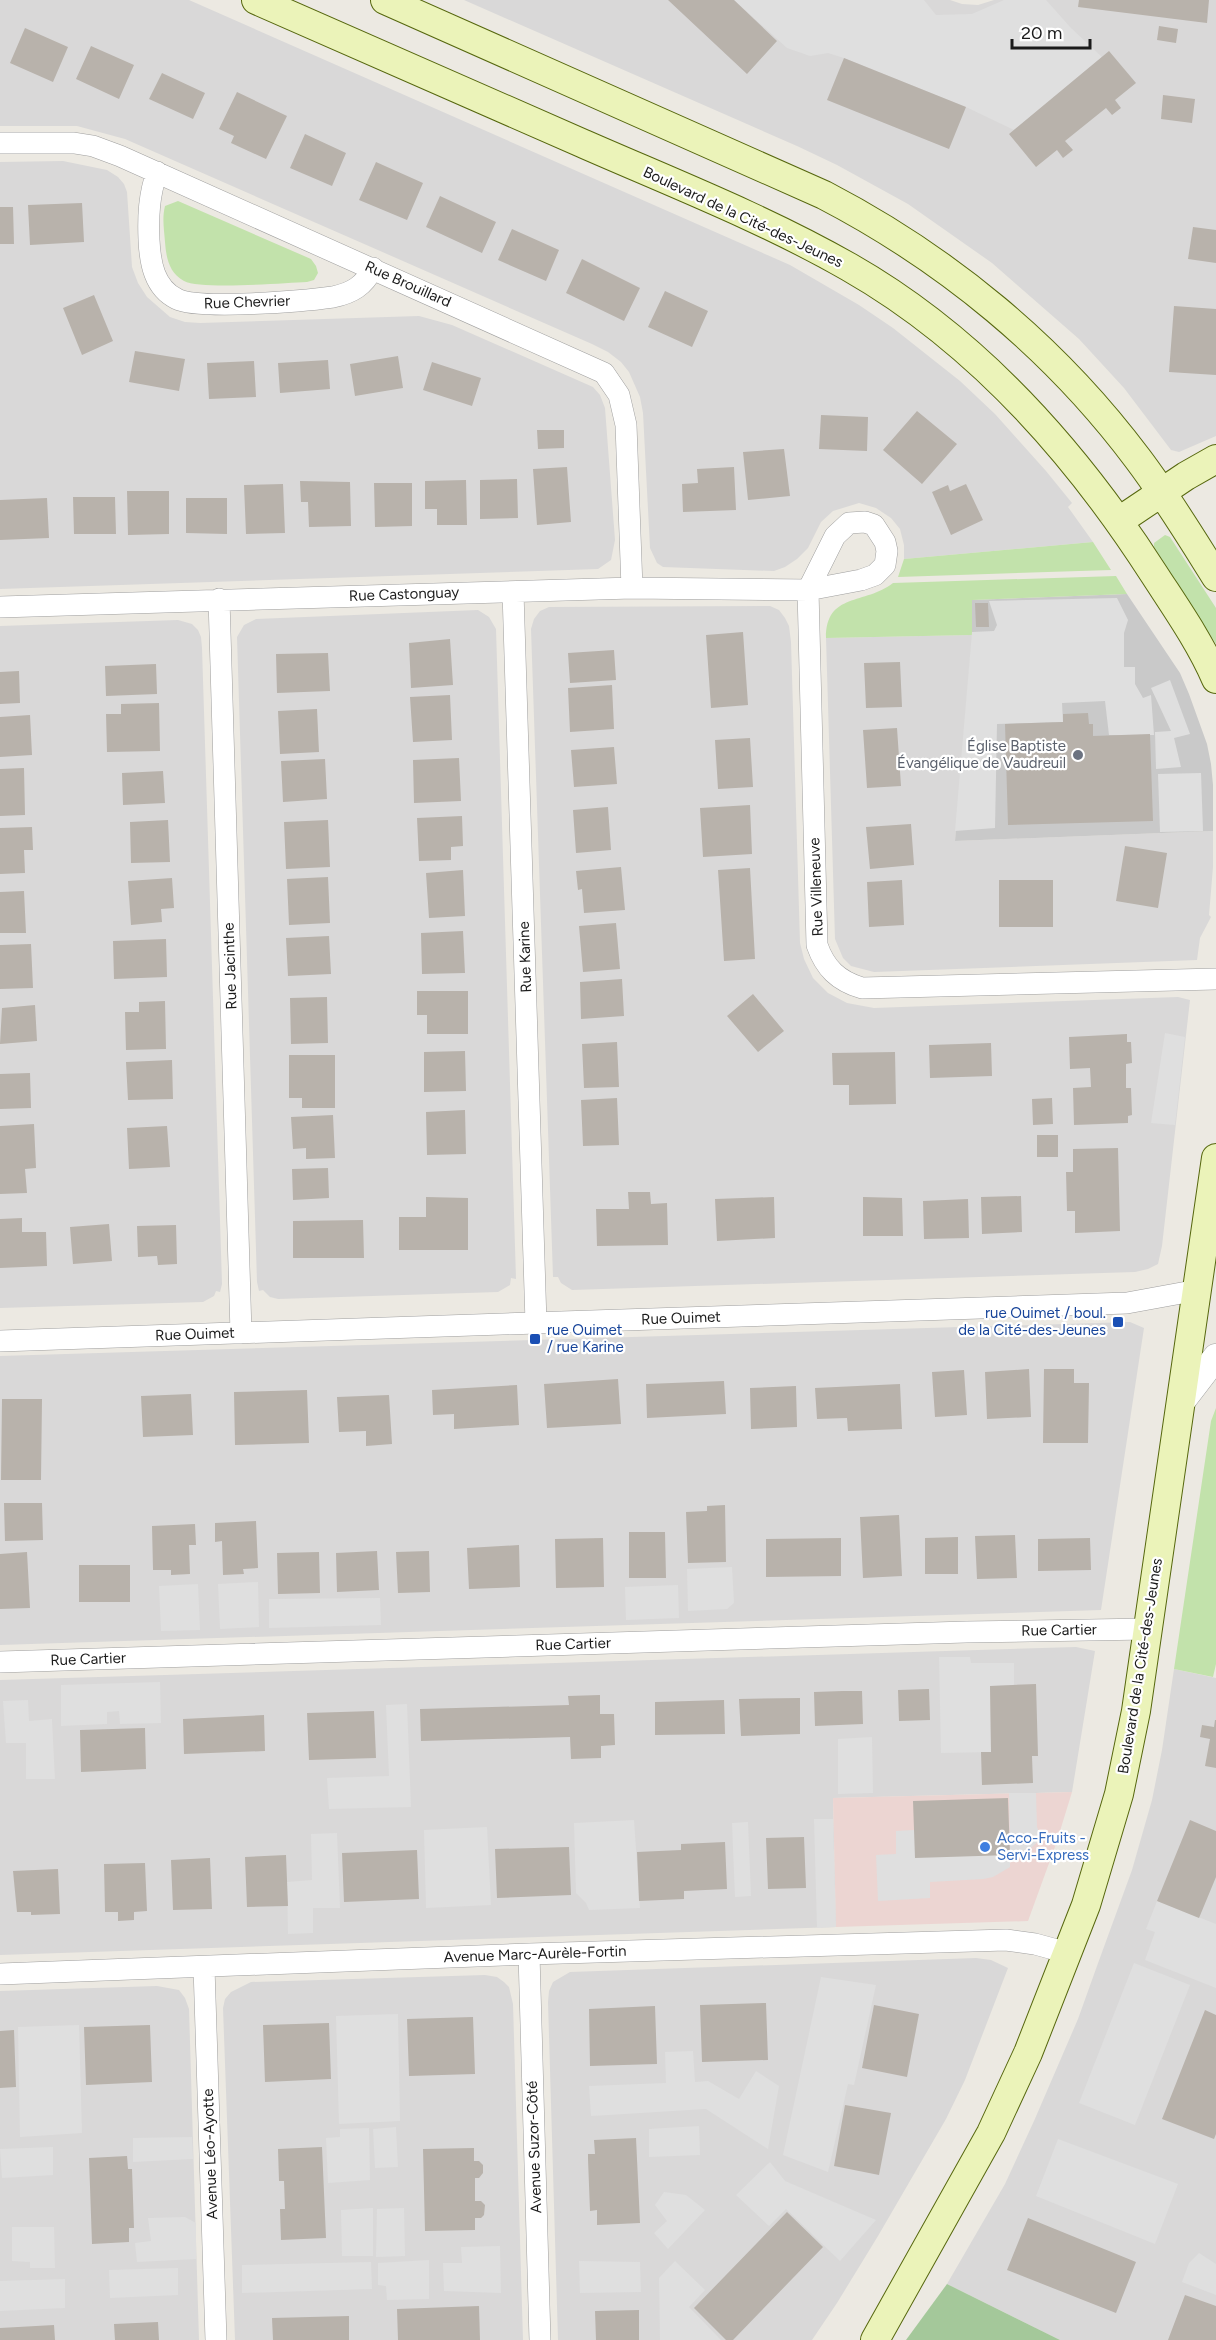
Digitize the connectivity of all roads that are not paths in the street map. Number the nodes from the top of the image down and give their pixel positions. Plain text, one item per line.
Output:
1 (256, 0) edge
2 (385, 0) edge
3 (0, 143) edge
4 (157, 172) junction
5 (373, 268) junction
6 (1216, 459) edge
7 (1161, 492) junction
8 (1119, 521) junction
9 (1216, 576) edge
10 (632, 588) junction
11 (808, 590) joint
12 (513, 591) junction
13 (219, 599) junction
14 (0, 608) edge
15 (1216, 679) edge
16 (1216, 979) edge
17 (1216, 1160) edge
18 (1207, 1288) edge
19 (536, 1323) junction
20 (241, 1333) junction
21 (0, 1341) edge
22 (1216, 1357) edge
23 (1180, 1404) junction
24 (1147, 1629) junction
25 (0, 1662) edge
26 (1068, 1953) junction
27 (529, 1954) junction
28 (204, 1967) junction
29 (0, 1974) edge
30 (927, 2245) junction
31 (216, 2340) edge
32 (540, 2340) edge
33 (855, 2340) edge
34 (875, 2340) edge

1 - 8 main road, Boulevard de la Cité-des-Jeunes
2 - 7 main road
3 - 4 street, Rue Brouillard
4 - 5 street, Rue Brouillard
4 - 5 street, Rue Chevrier
5 - 10 street, Rue Brouillard
6 - 7 main road
7 - 8 main road
7 - 9 main road
8 - 15 main road, Boulevard de la Cité-des-Jeunes
10 - 11 street, Rue Castonguay
10 - 12 street, Rue Castonguay
11 - 16 street, Rue Villeneuve
12 - 13 street, Rue Castonguay
12 - 19 street, Rue Karine
13 - 14 street, Rue Castonguay
13 - 20 street, Rue Jacinthe
17 - 18 main road, Boulevard de la Cité-des-Jeunes
18 - 19 street, Rue Ouimet
18 - 23 main road, Boulevard de la Cité-des-Jeunes
19 - 20 street, Rue Ouimet
20 - 21 street, Rue Ouimet
22 - 23 street
23 - 24 main road, Boulevard de la Cité-des-Jeunes
24 - 25 street, Rue Cartier
24 - 26 main road, Boulevard de la Cité-des-Jeunes
26 - 27 street, Avenue Marc-Aurèle-Fortin
26 - 30 main road, Boulevard de la Cité-des-Jeunes
27 - 28 street, Avenue Marc-Aurèle-Fortin
27 - 32 street, Avenue Suzor-Côté
28 - 29 street, Avenue Marc-Aurèle-Fortin
28 - 31 street, Avenue Léo-Ayotte
30 - 33 main road, Boulevard de la Cité-des-Jeunes
30 - 34 main road, Boulevard de la Cité-des-Jeunes

